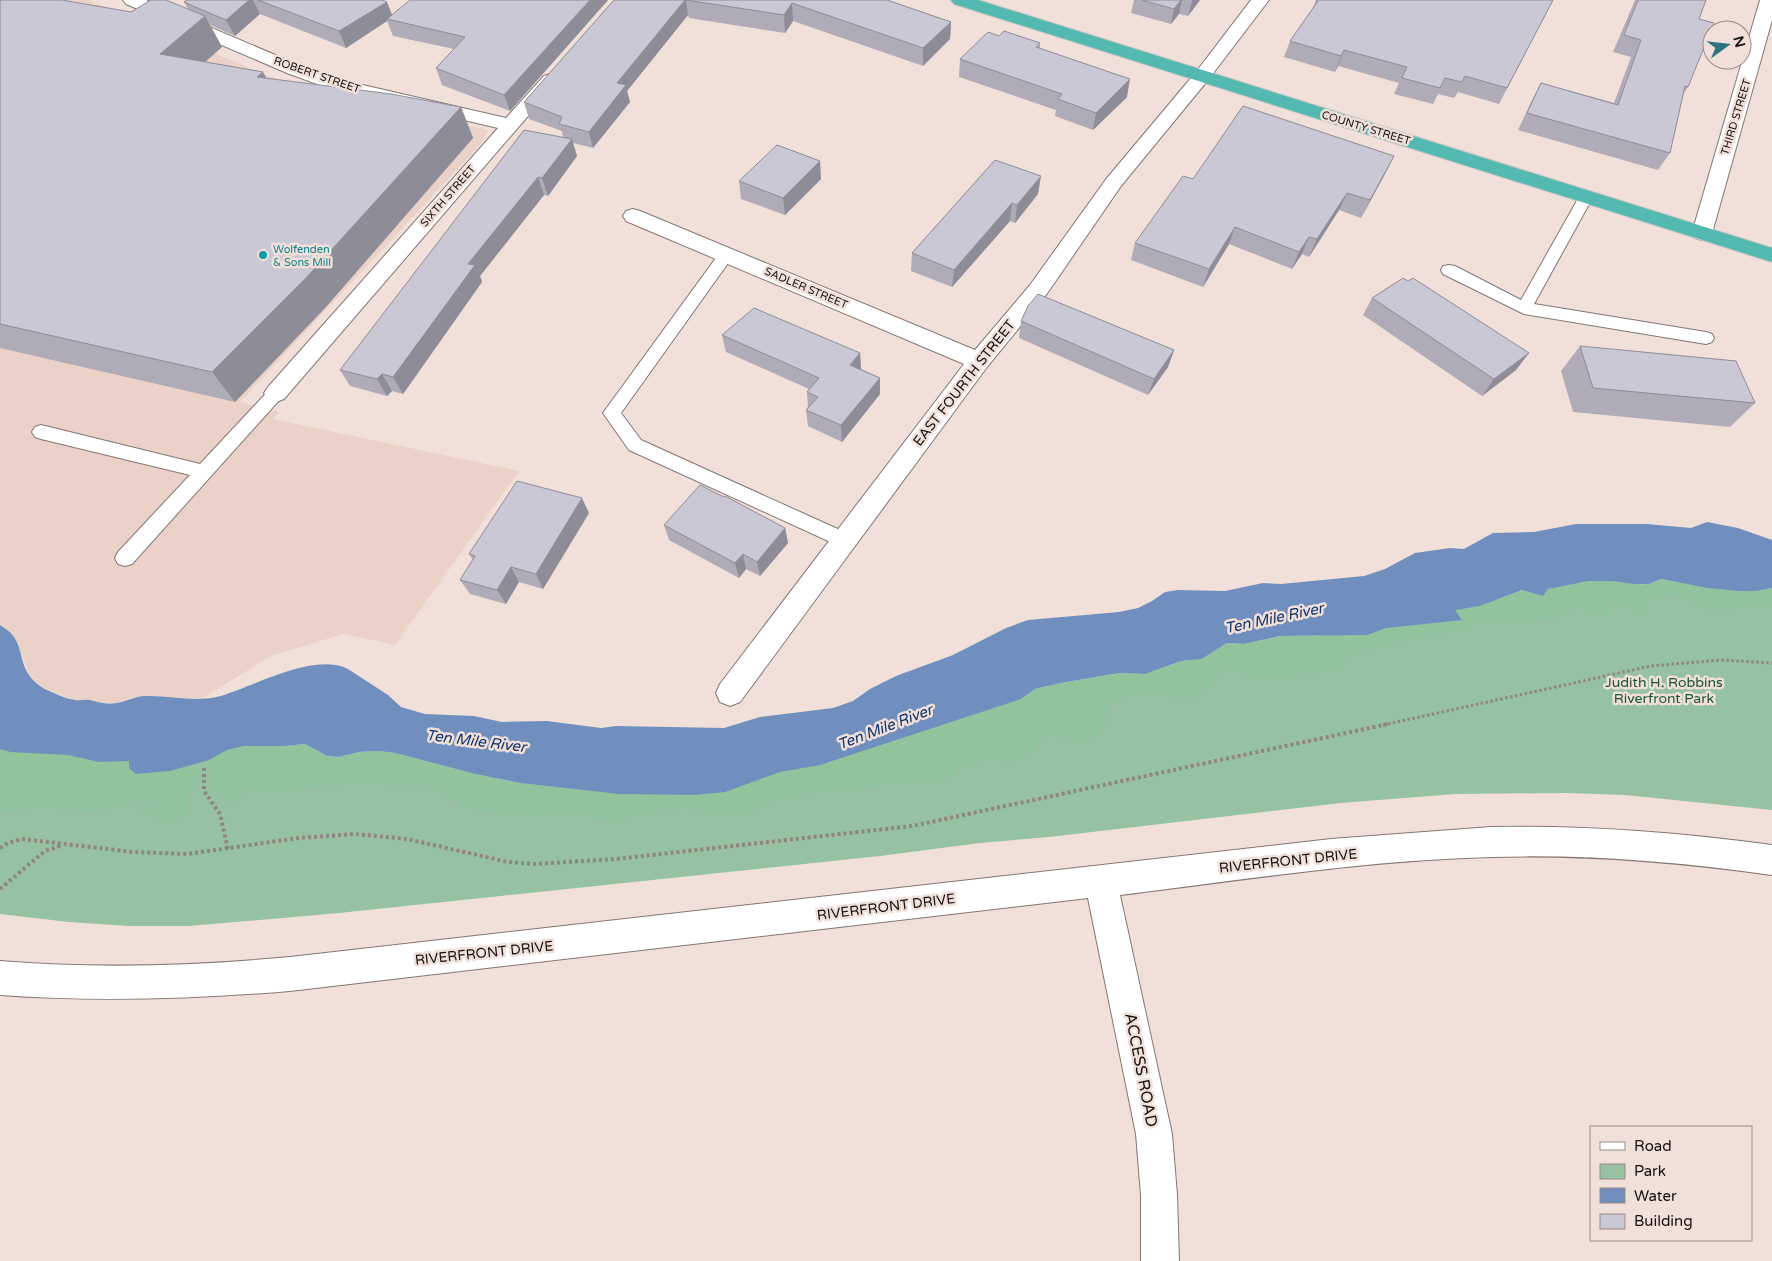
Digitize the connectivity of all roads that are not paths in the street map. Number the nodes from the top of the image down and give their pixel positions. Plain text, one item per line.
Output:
1 (960, 0) edge
2 (1260, 0) edge
3 (1770, 0) edge
4 (138, 1) edge
5 (562, 66) edge
6 (1202, 76) junction
7 (511, 125) junction
8 (1586, 197) junction
9 (633, 216) dead end
10 (1702, 233) junction
11 (726, 255) junction
12 (1772, 255) edge
13 (1450, 270) dead end
14 (1524, 308) junction
15 (1706, 338) dead end
16 (979, 361) junction
17 (276, 393) joint
18 (41, 432) dead end
19 (204, 472) junction
20 (844, 540) junction
21 (126, 558) dead end
22 (730, 693) dead end
23 (1772, 860) edge
24 (1100, 882) junction
25 (0, 978) edge
26 (1160, 1261) edge

1 - 6 highway, COUNTY STREET
2 - 6 street, EAST FOURTH STREET
3 - 10 street, THIRD STREET
4 - 7 street, ROBERT STREET
5 - 7 street, SIXTH STREET
6 - 8 highway, COUNTY STREET
6 - 16 street, EAST FOURTH STREET
7 - 17 street, SIXTH STREET
8 - 10 highway, COUNTY STREET
8 - 14 lane
9 - 11 street, SADLER STREET
10 - 12 highway, COUNTY STREET
11 - 16 street, SADLER STREET
11 - 20 lane
13 - 14 lane
14 - 15 lane
16 - 20 street, EAST FOURTH STREET
17 - 19 lane
18 - 19 lane
19 - 21 lane
20 - 22 street, EAST FOURTH STREET
23 - 24 street, RIVERFRONT DRIVE
24 - 25 street, RIVERFRONT DRIVE
24 - 26 street, ACCESS ROAD

